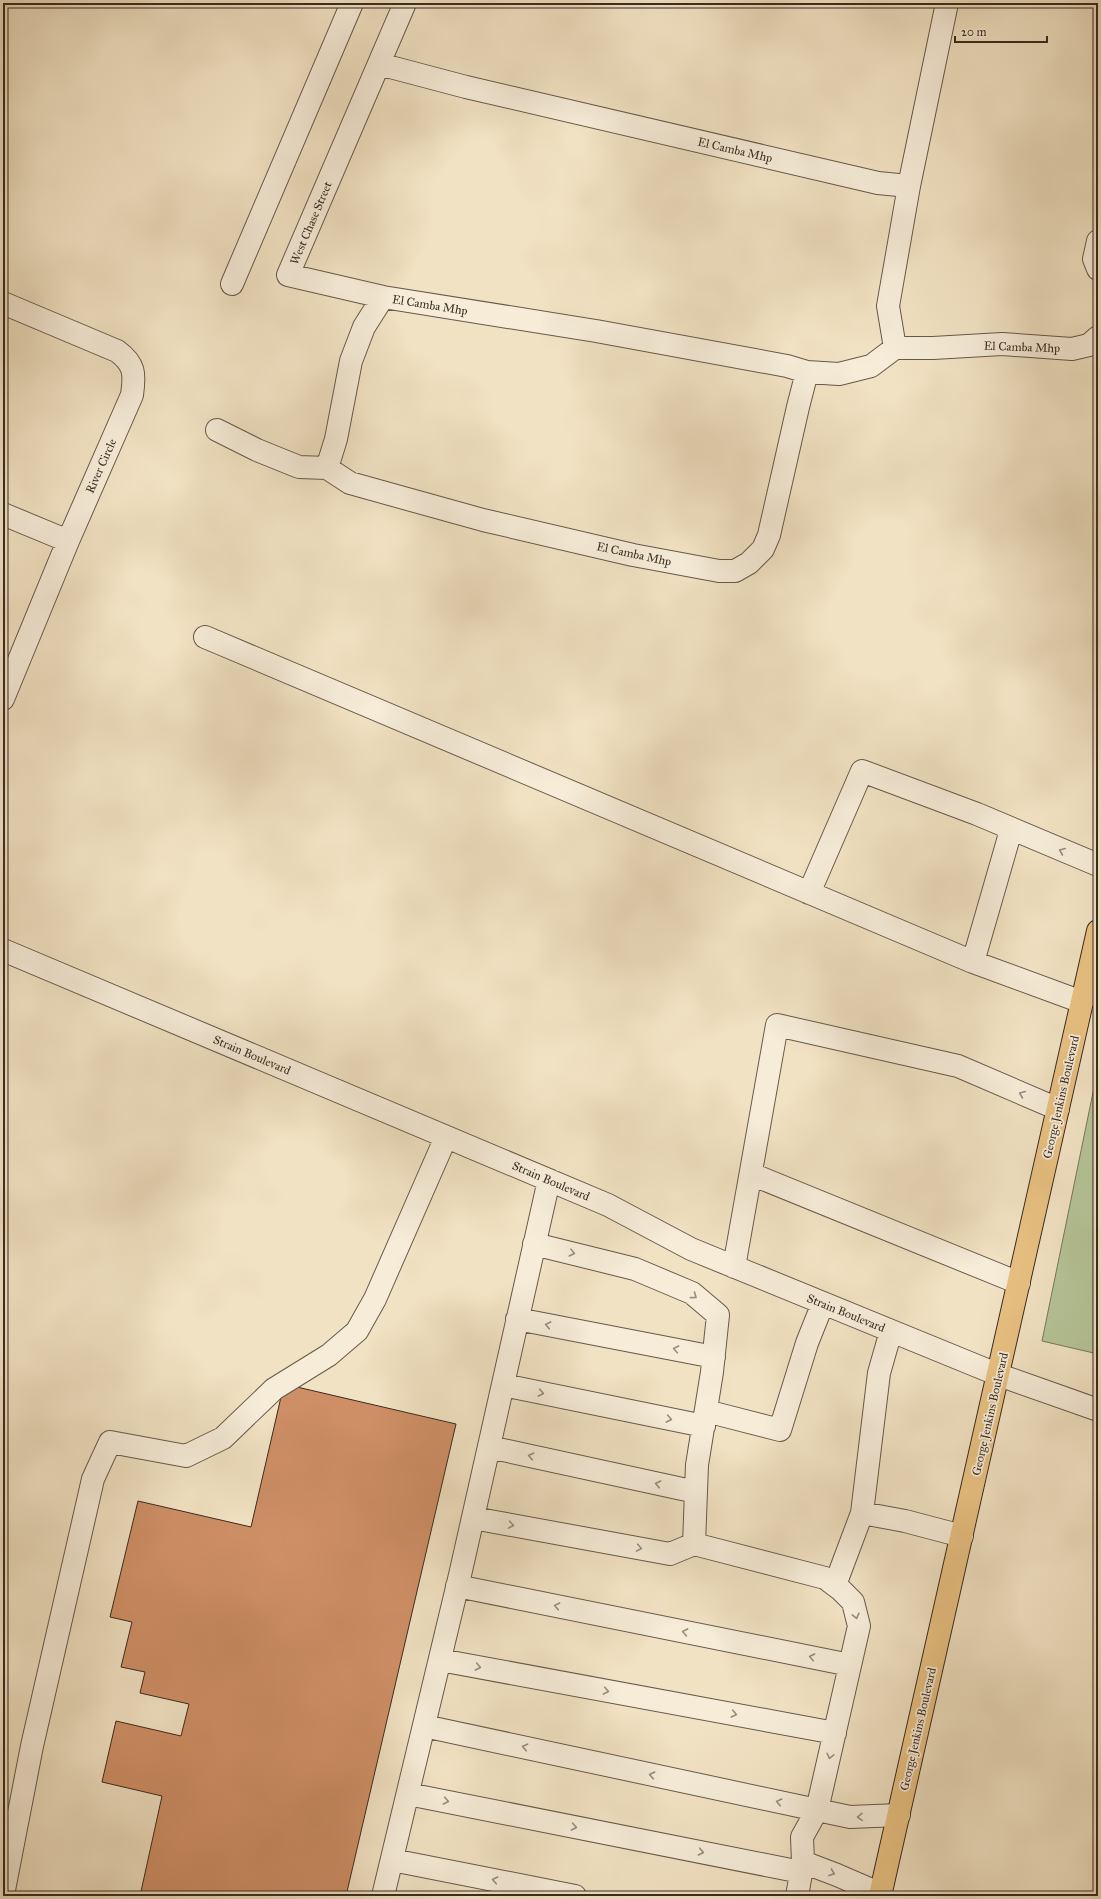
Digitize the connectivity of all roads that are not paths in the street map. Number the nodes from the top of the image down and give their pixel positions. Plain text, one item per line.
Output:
1 (352, 3) edge
2 (405, 3) edge
3 (947, 3) edge
4 (379, 64) junction
5 (909, 186) junction
6 (1098, 240) edge
7 (1098, 269) edge
8 (232, 284) dead end
9 (384, 297) junction
10 (3, 303) edge
11 (1098, 337) edge
12 (895, 348) junction
13 (807, 372) junction
14 (217, 430) dead end
15 (327, 468) junction
16 (3, 514) edge
17 (68, 541) junction
18 (205, 637) dead end
19 (3, 698) edge
20 (1011, 830) junction
21 (1098, 865) edge
22 (809, 893) junction
23 (1098, 931) edge
24 (3, 950) edge
25 (973, 962) junction
26 (1082, 1002) junction
27 (1058, 1109) junction
28 (446, 1137) junction
29 (751, 1174) junction
30 (549, 1180) junction
31 (534, 1244) junction
32 (734, 1267) junction
33 (1019, 1283) junction
34 (823, 1303) junction
35 (517, 1319) junction
36 (891, 1331) junction
37 (714, 1356) junction
38 (999, 1375) junction
39 (503, 1385) junction
40 (1098, 1410) edge
41 (705, 1419) junction
42 (489, 1447) junction
43 (696, 1492) junction
44 (862, 1513) junction
45 (473, 1518) junction
46 (962, 1536) junction
47 (694, 1544) junction
48 (835, 1585) junction
49 (457, 1586) junction
50 (440, 1660) junction
51 (850, 1665) junction
52 (424, 1726) junction
53 (835, 1733) junction
54 (408, 1794) junction
55 (817, 1810) junction
56 (899, 1815) junction
57 (392, 1860) junction
58 (802, 1867) junction
59 (3, 1895) edge
60 (881, 1895) edge
61 (383, 1896) edge
62 (575, 1896) edge
63 (797, 1896) edge

1 - 8 street
2 - 4 street, West Chase Street
3 - 5 street
4 - 5 street, El Camba Mhp
4 - 9 street, West Chase Street
5 - 12 street
6 - 7 street
9 - 13 street, El Camba Mhp
9 - 15 street
10 - 17 street, River Circle
11 - 12 street, El Camba Mhp
12 - 13 street, El Camba Mhp
13 - 15 street, El Camba Mhp
14 - 15 street
16 - 17 street
17 - 19 street, River Circle
18 - 22 street
21 -> 20 street
20 - 22 street
20 - 25 street
22 - 25 street
23 - 26 main road, George Jenkins Boulevard
24 - 28 street, Strain Boulevard
25 - 26 street
26 - 27 main road, George Jenkins Boulevard
27 -> 29 street
27 - 33 main road, George Jenkins Boulevard
28 - 30 street, Strain Boulevard
28 - 59 street
29 - 32 street
29 - 33 street
30 - 31 street
30 - 32 street, Strain Boulevard
31 - 35 street
31 -> 37 street
32 - 34 street, Strain Boulevard
33 - 38 main road, George Jenkins Boulevard
34 - 36 street, Strain Boulevard
34 - 41 street
37 -> 35 street
35 - 39 street
36 - 38 street, Strain Boulevard
36 - 44 street
37 - 41 street
38 - 40 street, Strain Boulevard
38 - 46 main road, George Jenkins Boulevard
39 -> 41 street
39 - 42 street
41 - 43 street
43 -> 42 street
42 - 45 street
43 - 47 street
44 - 46 street
44 - 48 street
45 -> 47 street
45 - 49 street
46 - 56 main road, George Jenkins Boulevard
47 - 48 street
48 -> 51 street
49 - 50 street
51 -> 49 street
50 - 52 street
50 -> 53 street
51 - 53 street
52 - 54 street
55 -> 52 street
53 -> 55 street
54 - 57 street
54 -> 58 street
56 -> 55 street
55 - 58 street
56 - 60 main road, George Jenkins Boulevard
57 - 61 street
62 -> 57 street
58 -> 60 street
58 - 63 street

